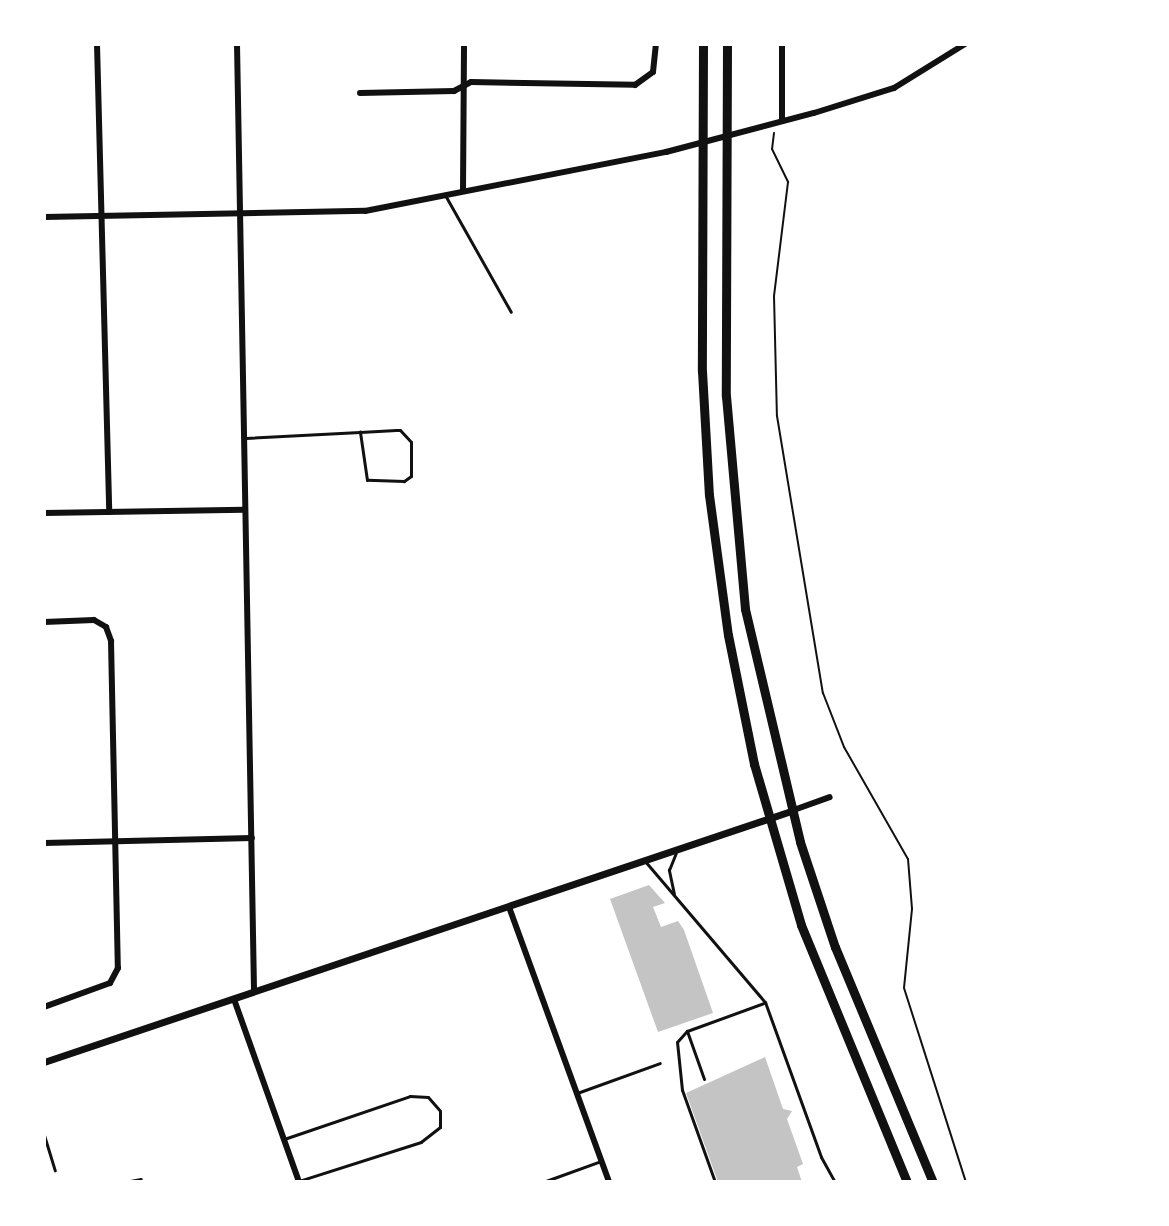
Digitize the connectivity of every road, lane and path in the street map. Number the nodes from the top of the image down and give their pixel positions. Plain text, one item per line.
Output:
1 (97, 44) edge
2 (237, 44) edge
3 (464, 44) edge
4 (656, 44) edge
5 (703, 44) edge
6 (727, 44) edge
7 (782, 44) edge
8 (965, 44) edge
9 (464, 85) junction
10 (360, 93) dead end
11 (782, 120) junction
12 (726, 134) junction
13 (702, 143) junction
14 (463, 191) junction
15 (445, 195) junction
16 (239, 213) junction
17 (101, 215) junction
18 (44, 217) edge
19 (511, 312) dead end
20 (360, 432) junction
21 (242, 438) junction
22 (244, 510) junction
23 (109, 512) junction
24 (44, 513) edge
25 (44, 622) edge
26 (830, 797) dead end
27 (791, 811) junction
28 (768, 818) junction
29 (114, 838) junction
30 (252, 838) junction
31 (44, 843) edge
32 (682, 847) junction
33 (644, 860) junction
34 (678, 901) junction
35 (509, 907) junction
36 (254, 995) junction
37 (235, 1002) junction
38 (765, 1002) junction
39 (44, 1007) edge
40 (687, 1031) junction
41 (44, 1062) edge
42 (660, 1063) dead end
43 (704, 1079) dead end
44 (577, 1093) junction
45 (44, 1135) edge
46 (284, 1139) junction
47 (601, 1161) junction
48 (55, 1170) dead end
49 (141, 1179) dead end
50 (125, 1182) edge
51 (299, 1182) edge
52 (543, 1182) edge
53 (609, 1182) edge
54 (715, 1182) edge
55 (835, 1182) edge
56 (907, 1182) edge
57 (933, 1182) edge
58 (966, 1182) edge

1 - 17 street
2 - 16 street
3 - 9 street
4 - 9 street
5 - 13 main road
6 - 12 main road
7 - 11 street
8 - 11 street
9 - 10 street
9 - 14 street
11 - 12 street
11 - 58 path
12 - 13 street
12 - 27 main road
13 - 14 street
13 - 28 main road
14 - 15 street
15 - 16 street
15 - 19 lane
16 - 17 street
16 - 21 street
17 - 18 street
17 - 23 street
20 - 20 lane
20 - 21 lane
21 - 22 street
22 - 23 street
22 - 30 street
23 - 24 street
25 - 29 street
26 - 27 street
27 - 28 street
27 - 57 main road
28 - 32 street
28 - 56 main road
29 - 30 street
29 - 31 street
29 - 39 street
30 - 36 street
32 - 33 street
32 - 34 lane
33 - 34 lane
33 - 35 street
34 - 38 lane
35 - 36 street
35 - 44 street
36 - 37 street
37 - 41 street
37 - 46 street
38 - 40 lane
38 - 55 lane
40 - 43 lane
40 - 54 lane
42 - 44 lane
44 - 47 street
45 - 48 lane
46 - 51 street
46 - 51 lane
47 - 52 lane
47 - 53 street
49 - 50 lane

